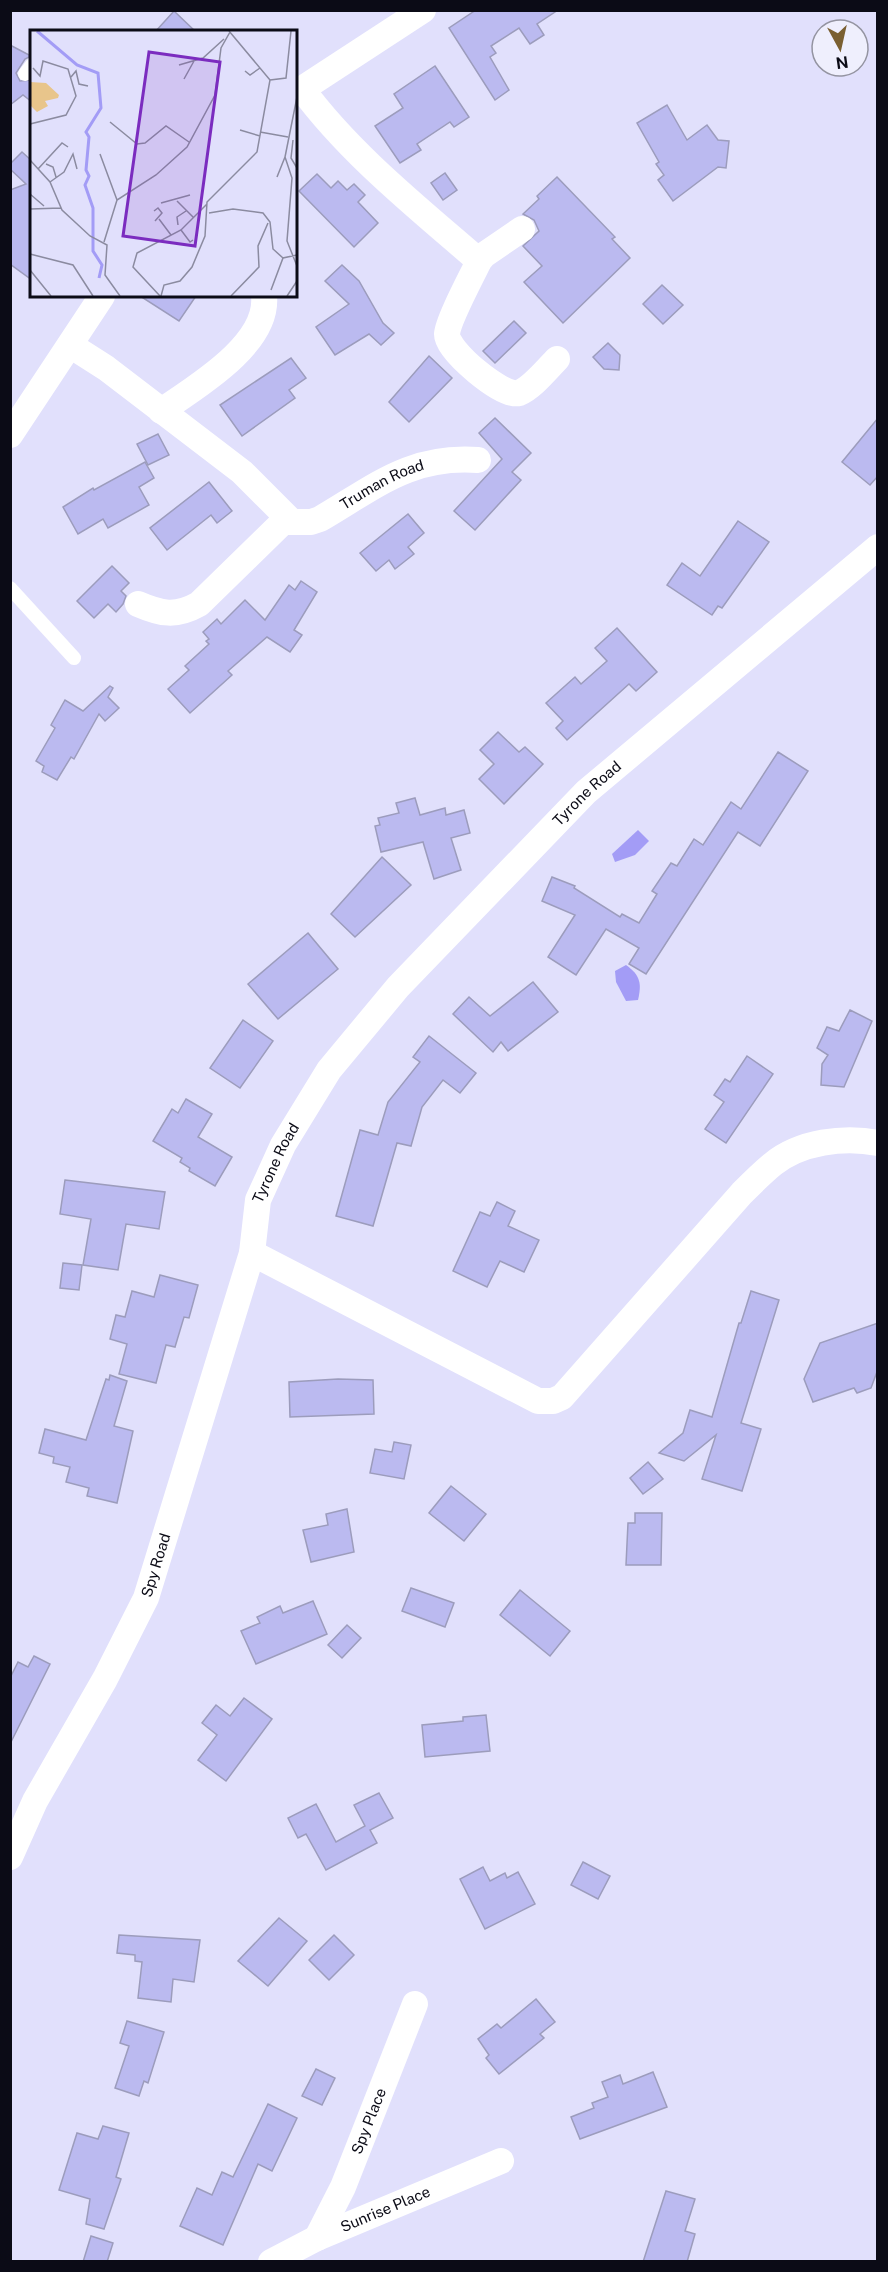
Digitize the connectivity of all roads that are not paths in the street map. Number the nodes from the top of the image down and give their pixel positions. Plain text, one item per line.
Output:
1 (423, 10) edge
2 (299, 91) edge
3 (522, 229) dead end
4 (479, 261) junction
5 (101, 297) edge
6 (264, 297) edge
7 (70, 345) junction
8 (557, 359) dead end
9 (161, 411) junction
10 (10, 435) edge
11 (478, 460) dead end
12 (290, 520) junction
13 (878, 547) edge
14 (10, 588) edge
15 (138, 604) dead end
16 (74, 658) dead end
17 (878, 1143) edge
18 (252, 1253) junction
19 (10, 1857) edge
20 (415, 2004) dead end
21 (501, 2161) dead end
22 (317, 2238) junction
23 (271, 2262) edge

1 - 2 street
2 - 4 street
3 - 4 street
4 - 8 street
5 - 7 street
6 - 9 street
7 - 9 street
7 - 10 street
9 - 12 street
11 - 12 street, Truman Road
12 - 15 street
13 - 18 street, Tyrone Road
14 - 16 lane
17 - 18 street
18 - 19 street, Spy Road
20 - 22 street, Spy Place
21 - 22 street, Sunrise Place
22 - 23 street, Sunrise Place

